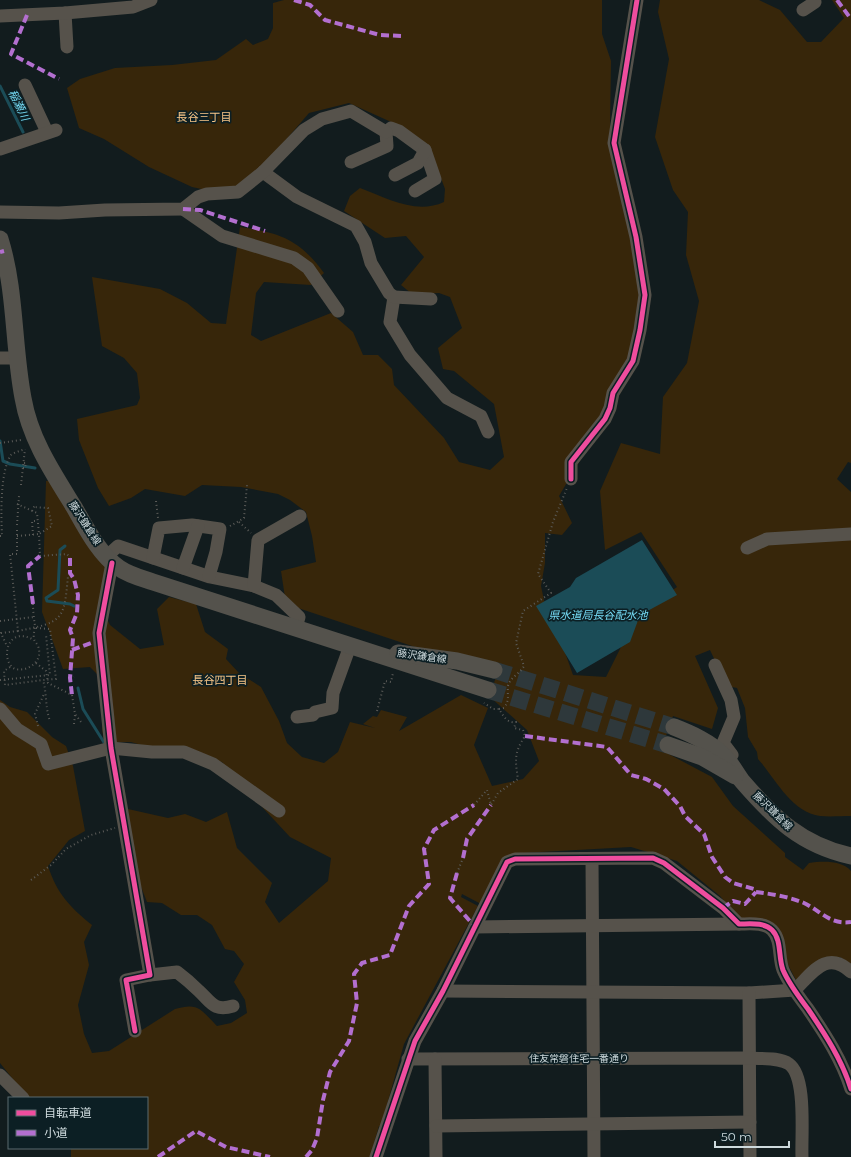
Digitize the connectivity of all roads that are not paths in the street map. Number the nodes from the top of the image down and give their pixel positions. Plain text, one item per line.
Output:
1 (151, 0) edge
2 (637, 0) edge
3 (817, 5) edge
4 (803, 10) dead end
5 (65, 13) junction
6 (0, 16) edge
7 (67, 47) dead end
8 (25, 85) dead end
9 (386, 132) junction
10 (0, 149) edge
11 (425, 150) junction
12 (351, 162) dead end
13 (262, 172) junction
14 (395, 174) dead end
15 (415, 191) dead end
16 (183, 209) junction
17 (0, 212) edge
18 (0, 239) edge
19 (394, 297) junction
20 (431, 299) dead end
21 (338, 311) dead end
22 (8, 358) edge
23 (488, 432) dead end
24 (571, 479) road end
25 (300, 516) dead end
26 (198, 526) junction
27 (851, 534) edge
28 (747, 548) dead end
29 (154, 558) junction
30 (110, 559) junction
31 (183, 568) junction
32 (209, 576) junction
33 (254, 586) junction
34 (296, 628) junction
35 (350, 646) junction
36 (715, 665) dead end
37 (494, 670) tunnel mouth
38 (486, 696) tunnel mouth
39 (0, 709) edge
40 (297, 717) dead end
41 (674, 728) tunnel mouth
42 (668, 745) tunnel mouth
43 (111, 748) junction
44 (728, 760) junction
45 (742, 780) junction
46 (279, 811) dead end
47 (851, 856) edge
48 (592, 859) junction
49 (740, 924) junction
50 (593, 926) junction
51 (475, 927) junction
52 (851, 972) edge
53 (150, 975) junction
54 (795, 990) junction
55 (443, 992) junction
56 (749, 992) junction
57 (593, 993) junction
58 (232, 1006) dead end
59 (135, 1031) dead end
60 (594, 1058) junction
61 (749, 1058) junction
62 (408, 1059) junction
63 (435, 1059) junction
64 (849, 1074) edge
65 (0, 1075) edge
66 (851, 1090) edge
67 (22, 1097) edge
68 (750, 1122) junction
69 (594, 1124) junction
70 (436, 1126) junction
71 (376, 1157) edge
72 (436, 1157) edge
73 (594, 1157) edge
74 (750, 1157) edge
75 (802, 1157) edge

1 - 5 street
2 - 24 street
3 - 4 street
5 - 6 street
5 - 7 street
8 - 10 street
9 - 11 street
9 - 12 street
9 - 13 street
11 - 14 street
11 - 15 street
13 - 16 street
13 - 19 street
16 - 17 street
16 - 21 street
18 - 22 main road, 藤沢鎌倉線
19 - 20 street
19 - 23 street
22 - 30 main road, 藤沢鎌倉線
25 - 33 street
26 - 29 street
26 - 31 street
26 - 32 street
27 - 28 street
29 - 30 street
29 - 31 street
30 - 34 main road, 藤沢鎌倉線
30 - 43 street
31 - 32 street
32 - 33 street
33 - 34 street
34 - 35 main road, 藤沢鎌倉線
35 - 37 main road, 藤沢鎌倉線
35 - 38 main road, 藤沢鎌倉線
35 - 40 street
36 - 44 street
39 - 43 street
41 - 44 main road, 藤沢鎌倉線
42 - 45 main road, 藤沢鎌倉線
43 - 46 street
43 - 53 street
44 - 45 main road, 藤沢鎌倉線
45 - 47 main road, 藤沢鎌倉線
48 - 49 street
48 - 50 street
48 - 51 street
49 - 50 street
49 - 54 street
50 - 51 street
50 - 57 street
51 - 55 street
52 - 54 street
53 - 58 street
53 - 59 street
54 - 56 street
54 - 64 street
55 - 57 street
55 - 62 street
56 - 57 street
56 - 61 street
57 - 60 street
60 - 61 street, 住友常磐住宅一番通り
60 - 63 street, 住友常磐住宅一番通り
60 - 69 street
61 - 68 street
61 - 75 street, 住友常磐住宅一番通り
62 - 63 street, 住友常磐住宅一番通り
62 - 71 street
63 - 70 street
64 - 66 street
65 - 67 street
68 - 69 street
68 - 74 street
69 - 70 street
69 - 73 street
70 - 72 street

